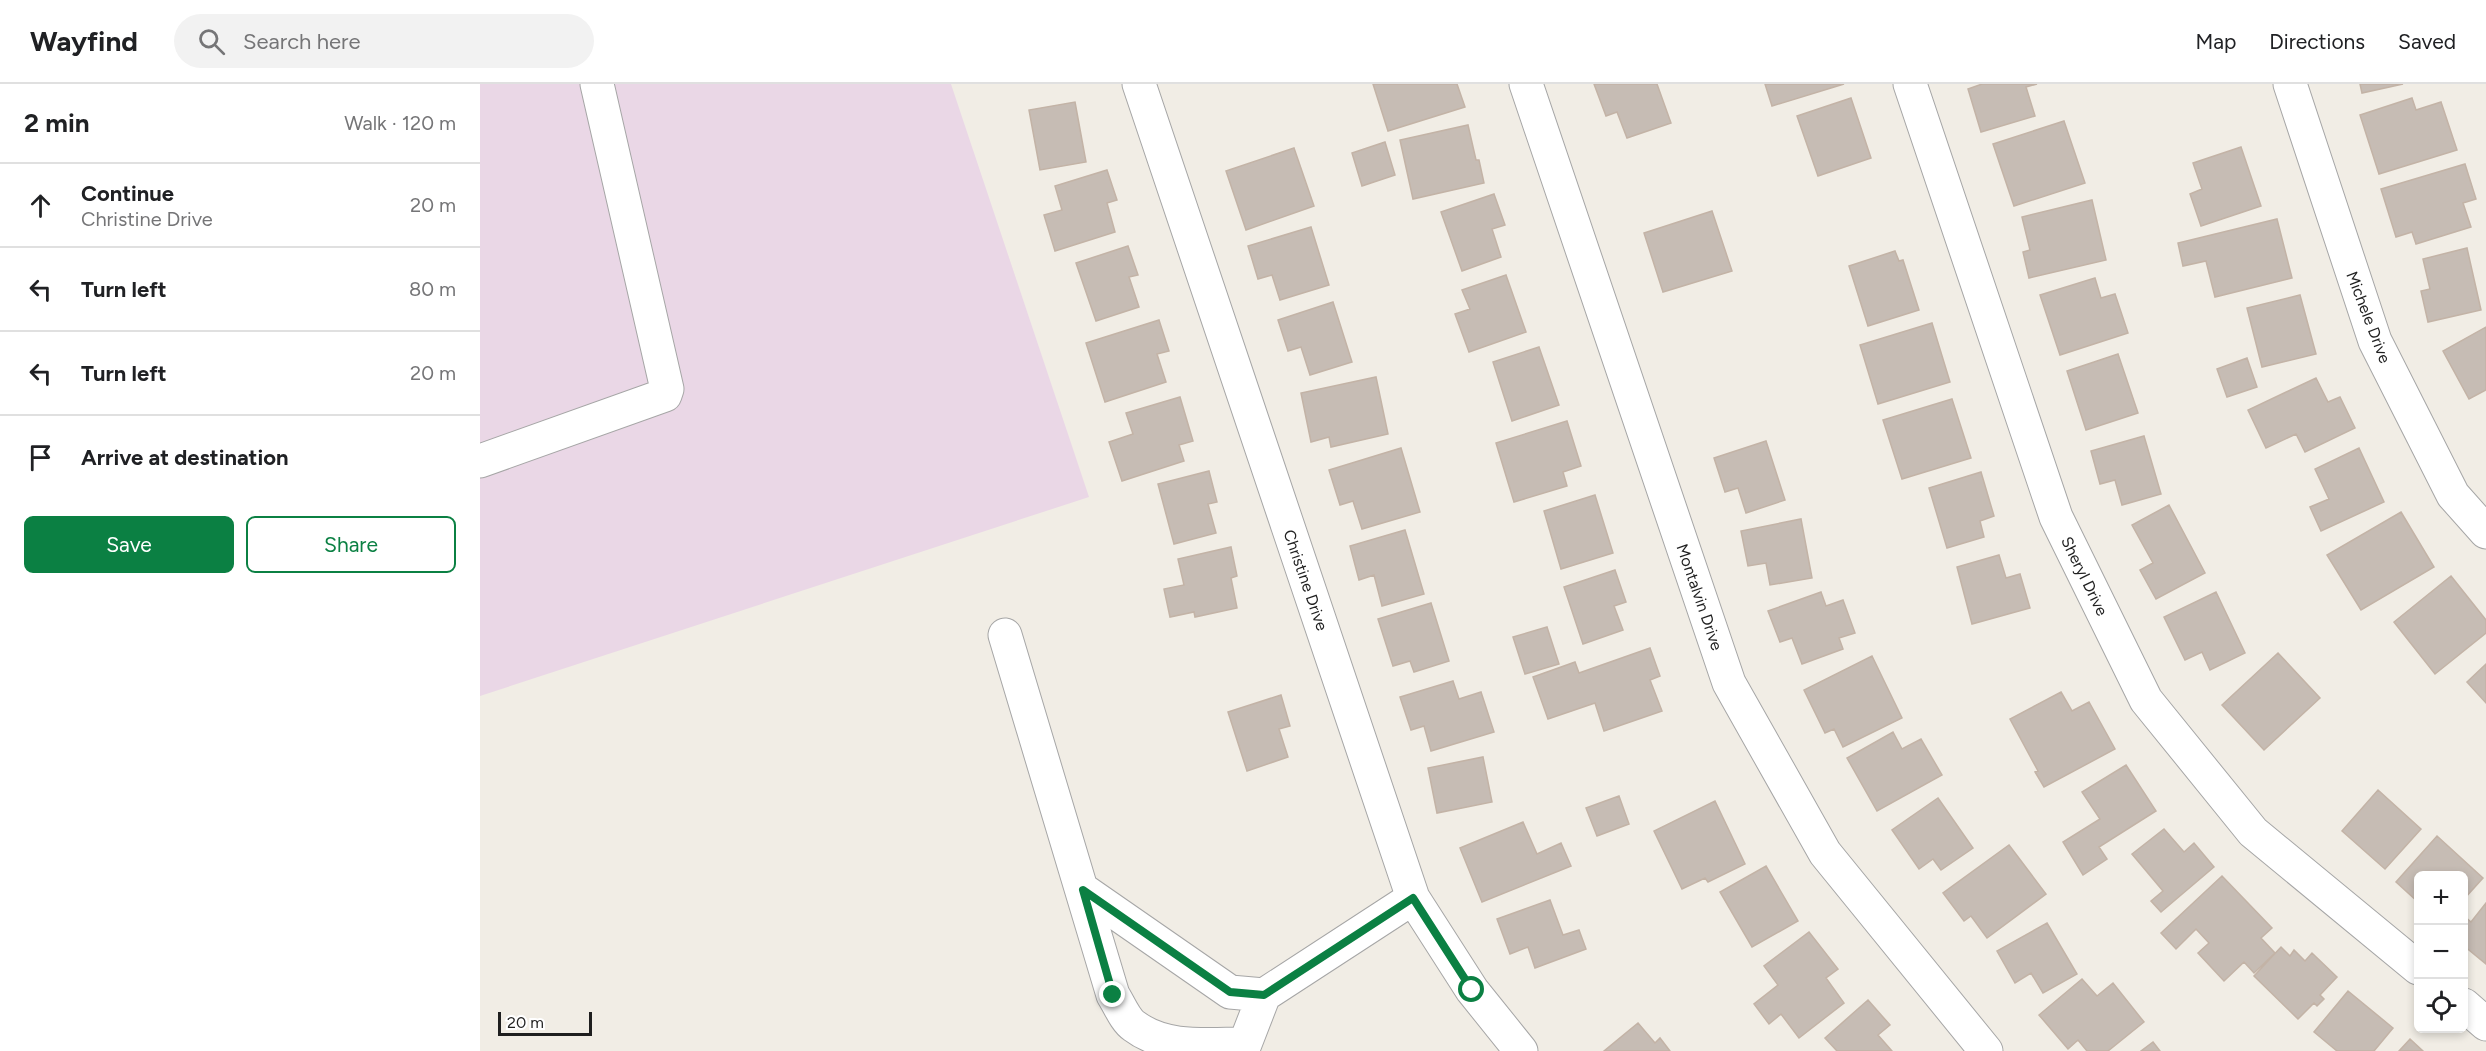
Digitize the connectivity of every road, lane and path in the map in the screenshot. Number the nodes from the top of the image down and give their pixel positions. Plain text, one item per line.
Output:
1 (597, 84) edge
2 (1139, 84) edge
3 (1526, 84) edge
4 (1910, 84) edge
5 (2290, 84) edge
6 (480, 461) edge
7 (2486, 532) edge
8 (1005, 635) dead end
9 (1083, 890) junction
10 (1413, 898) junction
11 (2414, 965) edge
12 (1264, 995) junction
13 (2468, 1009) edge
14 (2486, 1024) edge
15 (1246, 1047) edge
16 (1521, 1051) edge
17 (1986, 1051) edge

1 - 6 street
2 - 10 street, Christine Drive
3 - 17 street, Montalvin Drive
4 - 11 street, Sheryl Drive
5 - 7 street, Michele Drive
8 - 9 street
9 - 12 street
9 - 15 street
10 - 12 street
10 - 16 street, Christine Drive
12 - 15 street
13 - 14 street

